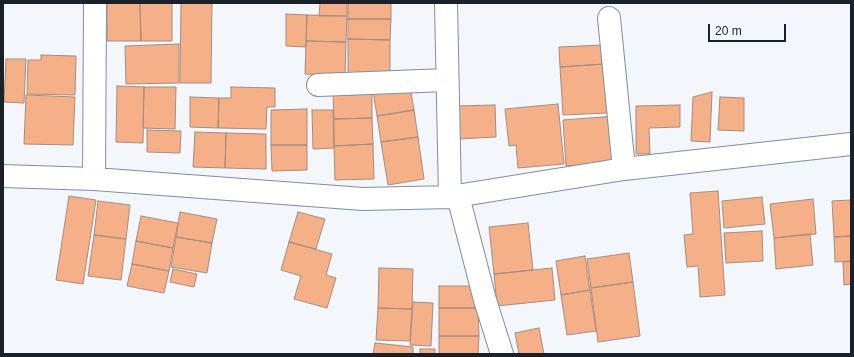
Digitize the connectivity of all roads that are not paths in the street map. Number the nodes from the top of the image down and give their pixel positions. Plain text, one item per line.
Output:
1 (95, 3) edge
2 (446, 3) edge
3 (609, 18) dead end
4 (447, 80) junction
5 (318, 85) dead end
6 (851, 144) edge
7 (624, 170) junction
8 (3, 176) edge
9 (94, 179) junction
10 (454, 197) junction
11 (502, 354) edge

1 - 9 street
2 - 4 street
3 - 7 street
4 - 5 street
4 - 10 street
6 - 7 street
7 - 10 street
8 - 9 street
9 - 10 street
10 - 11 street

